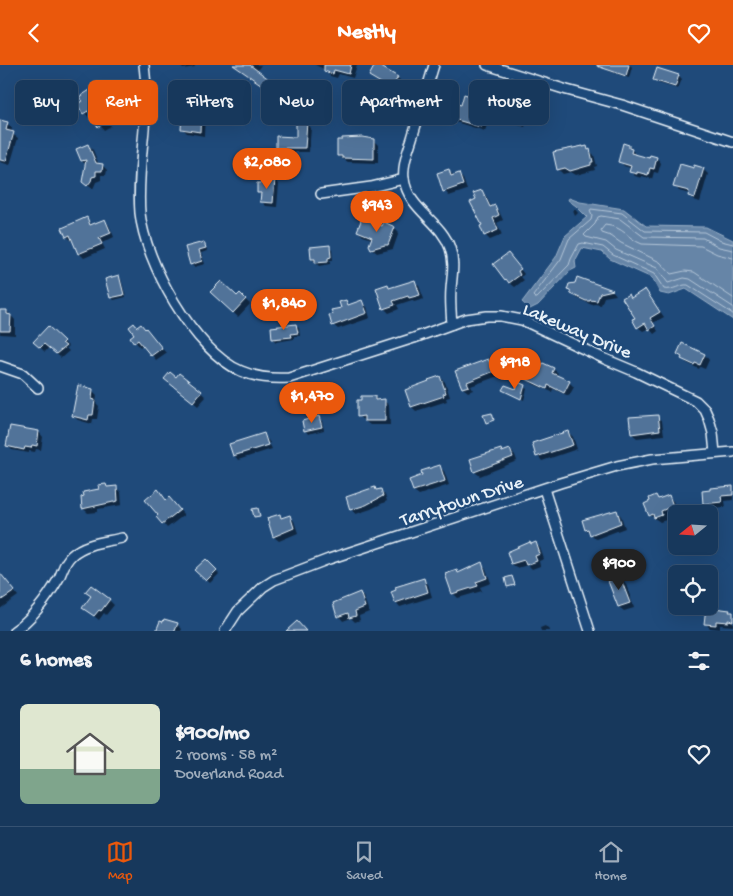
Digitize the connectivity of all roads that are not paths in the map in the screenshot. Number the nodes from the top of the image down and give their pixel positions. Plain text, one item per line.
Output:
1 (144, 65) edge
2 (434, 65) edge
3 (487, 65) edge
4 (733, 142) edge
5 (404, 179) junction
6 (321, 194) dead end
7 (452, 324) junction
8 (0, 366) edge
9 (38, 388) dead end
10 (733, 452) edge
11 (716, 453) junction
12 (544, 489) junction
13 (122, 538) dead end
14 (14, 631) edge
15 (225, 631) edge
16 (590, 631) edge

1 - 7 street, Lakeway Drive
2 - 5 street
3 - 4 street
5 - 6 street
5 - 7 street
7 - 11 street, Lakeway Drive
8 - 9 street
10 - 11 street, Tarrytown Drive
11 - 12 street, Tarrytown Drive
12 - 15 street, Tarrytown Drive
12 - 16 street
13 - 14 street

